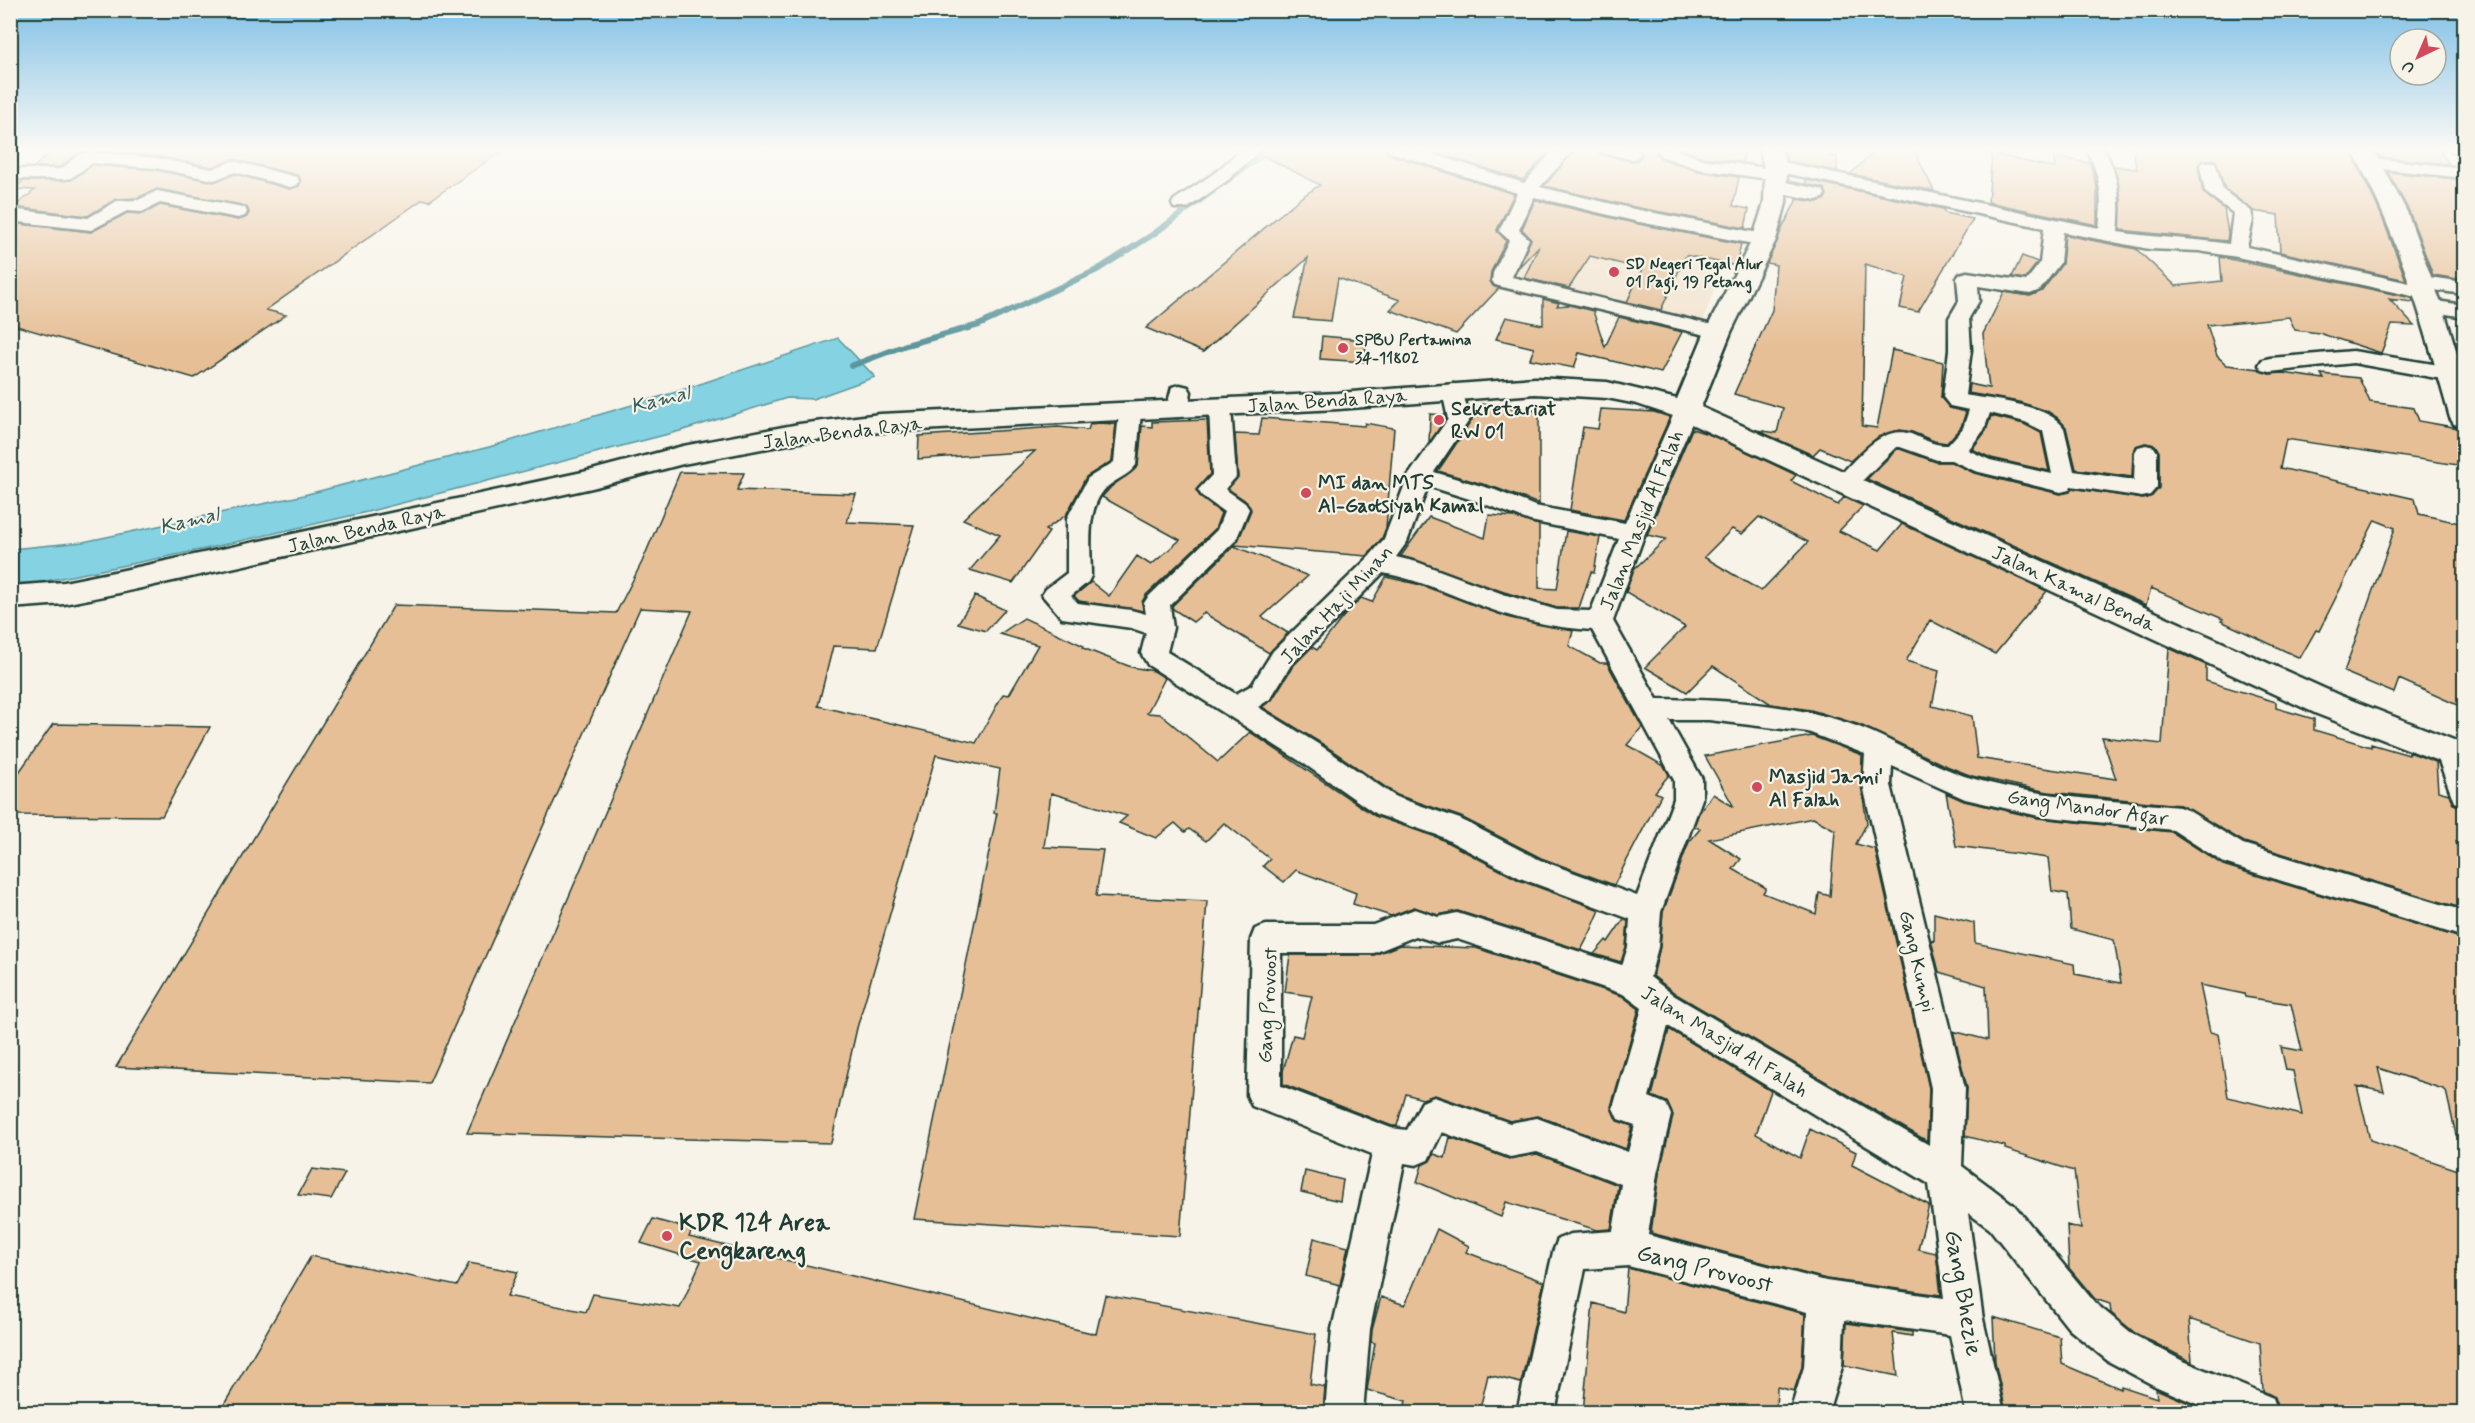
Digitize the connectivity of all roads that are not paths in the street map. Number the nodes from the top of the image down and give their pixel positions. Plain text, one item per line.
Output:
1 (13, 214) edge
2 (108, 214) edge
3 (1517, 214) edge
4 (1631, 214) edge
5 (1771, 214) edge
6 (2001, 214) edge
7 (2110, 214) edge
8 (2242, 214) edge
9 (2396, 214) edge
10 (2054, 225) junction
11 (2108, 236) junction
12 (1764, 240) junction
13 (2237, 251) junction
14 (2464, 288) edge
15 (2425, 294) junction
16 (2464, 311) edge
17 (1718, 332) junction
18 (2270, 365) dead end
19 (2458, 375) edge
20 (1453, 391) junction
21 (1982, 405) junction
22 (1220, 407) junction
23 (1686, 411) junction
24 (1130, 413) junction
25 (2464, 418) edge
26 (1954, 452) junction
27 (2146, 453) dead end
28 (1420, 476) junction
29 (2064, 477) junction
30 (1846, 483) junction
31 (1633, 533) junction
32 (1378, 563) junction
33 (10, 597) edge
34 (1600, 621) junction
35 (1160, 628) junction
36 (1235, 708) junction
37 (1649, 709) junction
38 (2460, 746) edge
39 (1879, 750) junction
40 (2464, 794) edge
41 (1646, 912) junction
42 (2464, 924) edge
43 (1633, 983) junction
44 (1664, 1006) junction
45 (1391, 1145) junction
46 (1640, 1174) junction
47 (1945, 1174) junction
48 (1628, 1248) junction
49 (1826, 1299) junction
50 (1965, 1319) junction
51 (1344, 1413) edge
52 (1536, 1413) edge
53 (1809, 1413) edge
54 (1985, 1413) edge
55 (2259, 1413) edge

1 - 2 street
3 - 17 street
4 - 12 street
5 - 12 main road
6 - 10 street
7 - 11 street
8 - 13 street
9 - 15 main road
10 - 11 street
10 - 21 street
11 - 13 street
12 - 17 main road
13 - 15 street
14 - 15 street
15 - 16 street
15 - 19 main road
17 - 23 main road
18 - 19 street
19 - 25 main road
20 - 22 main road, Jalan Benda Raya
20 - 23 main road, Jalan Benda Raya
20 - 28 street, Jalan Haji Minan
21 - 26 street
21 - 29 street
22 - 24 main road, Jalan Benda Raya
22 - 35 street
23 - 30 main road, Jalan Kamal Benda
23 - 31 street, Jalan Masjid Al Falah
24 - 33 main road, Jalan Benda Raya
24 - 35 street
26 - 29 street
26 - 30 street
27 - 29 street
28 - 31 street
28 - 32 street, Jalan Haji Minan
30 - 38 main road, Jalan Kamal Benda
31 - 34 street, Jalan Masjid Al Falah
32 - 34 street
32 - 36 street, Jalan Haji Minan
34 - 37 street, Jalan Masjid Al Falah
35 - 36 street
36 - 41 street
37 - 39 street, Gang Mandor Agar
37 - 41 street, Jalan Masjid Al Falah
38 - 40 street
39 - 42 street, Gang Mandor Agar
39 - 47 street, Gang Kumpi
41 - 43 street, Jalan Masjid Al Falah
43 - 44 street, Jalan Masjid Al Falah
43 - 45 street, Gang Provoost
44 - 46 street
44 - 47 street, Jalan Masjid Al Falah
45 - 46 street, Gang Provoost
45 - 51 street
46 - 48 street
47 - 50 street, Gang Bhezie
47 - 55 street, Jalan Masjid Al Falah
48 - 49 street, Gang Provoost
48 - 52 street, Gang Provoost
49 - 50 street, Gang Provoost
49 - 53 street
50 - 54 street, Gang Bhezie

